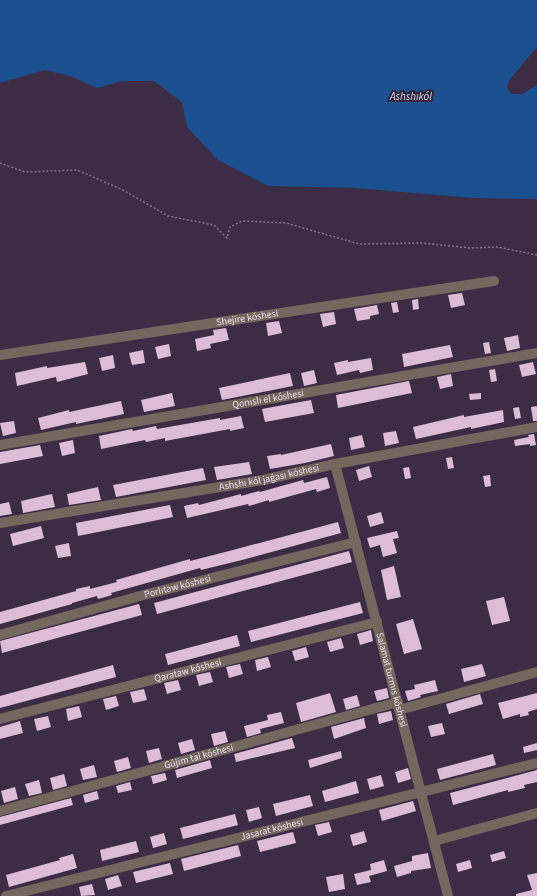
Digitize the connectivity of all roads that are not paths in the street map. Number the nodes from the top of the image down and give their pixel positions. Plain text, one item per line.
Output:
1 (494, 281) dead end
2 (537, 353) edge
3 (0, 355) edge
4 (537, 427) edge
5 (0, 444) edge
6 (335, 464) junction
7 (0, 523) edge
8 (356, 542) junction
9 (377, 622) junction
10 (0, 634) edge
11 (537, 672) edge
12 (398, 706) junction
13 (0, 719) edge
14 (537, 763) edge
15 (421, 792) junction
16 (0, 811) edge
17 (537, 813) edge
18 (434, 841) junction
19 (6, 896) edge
20 (448, 896) edge

1 - 3 street, Shejire kóshesi
2 - 5 street, Qonıslı el kóshesi
4 - 6 street, Ashshı kól jaǵası kóshesi
6 - 7 street, Ashshı kól jaǵası kóshesi
6 - 8 street, Salamat turmıs kóshesi
8 - 9 street, Salamat turmıs kóshesi
8 - 10 street, Porlıtaw kóshesi
9 - 12 street, Salamat turmıs kóshesi
9 - 13 street, Qarataw kóshesi
11 - 12 street, Gújim tal kóshesi
12 - 15 street, Salamat turmıs kóshesi
12 - 16 street, Gújim tal kóshesi
14 - 15 street, Jasarat kóshesi
15 - 18 street, Salamat turmıs kóshesi
15 - 19 street, Jasarat kóshesi
17 - 18 street
18 - 20 street, Salamat turmıs kóshesi

